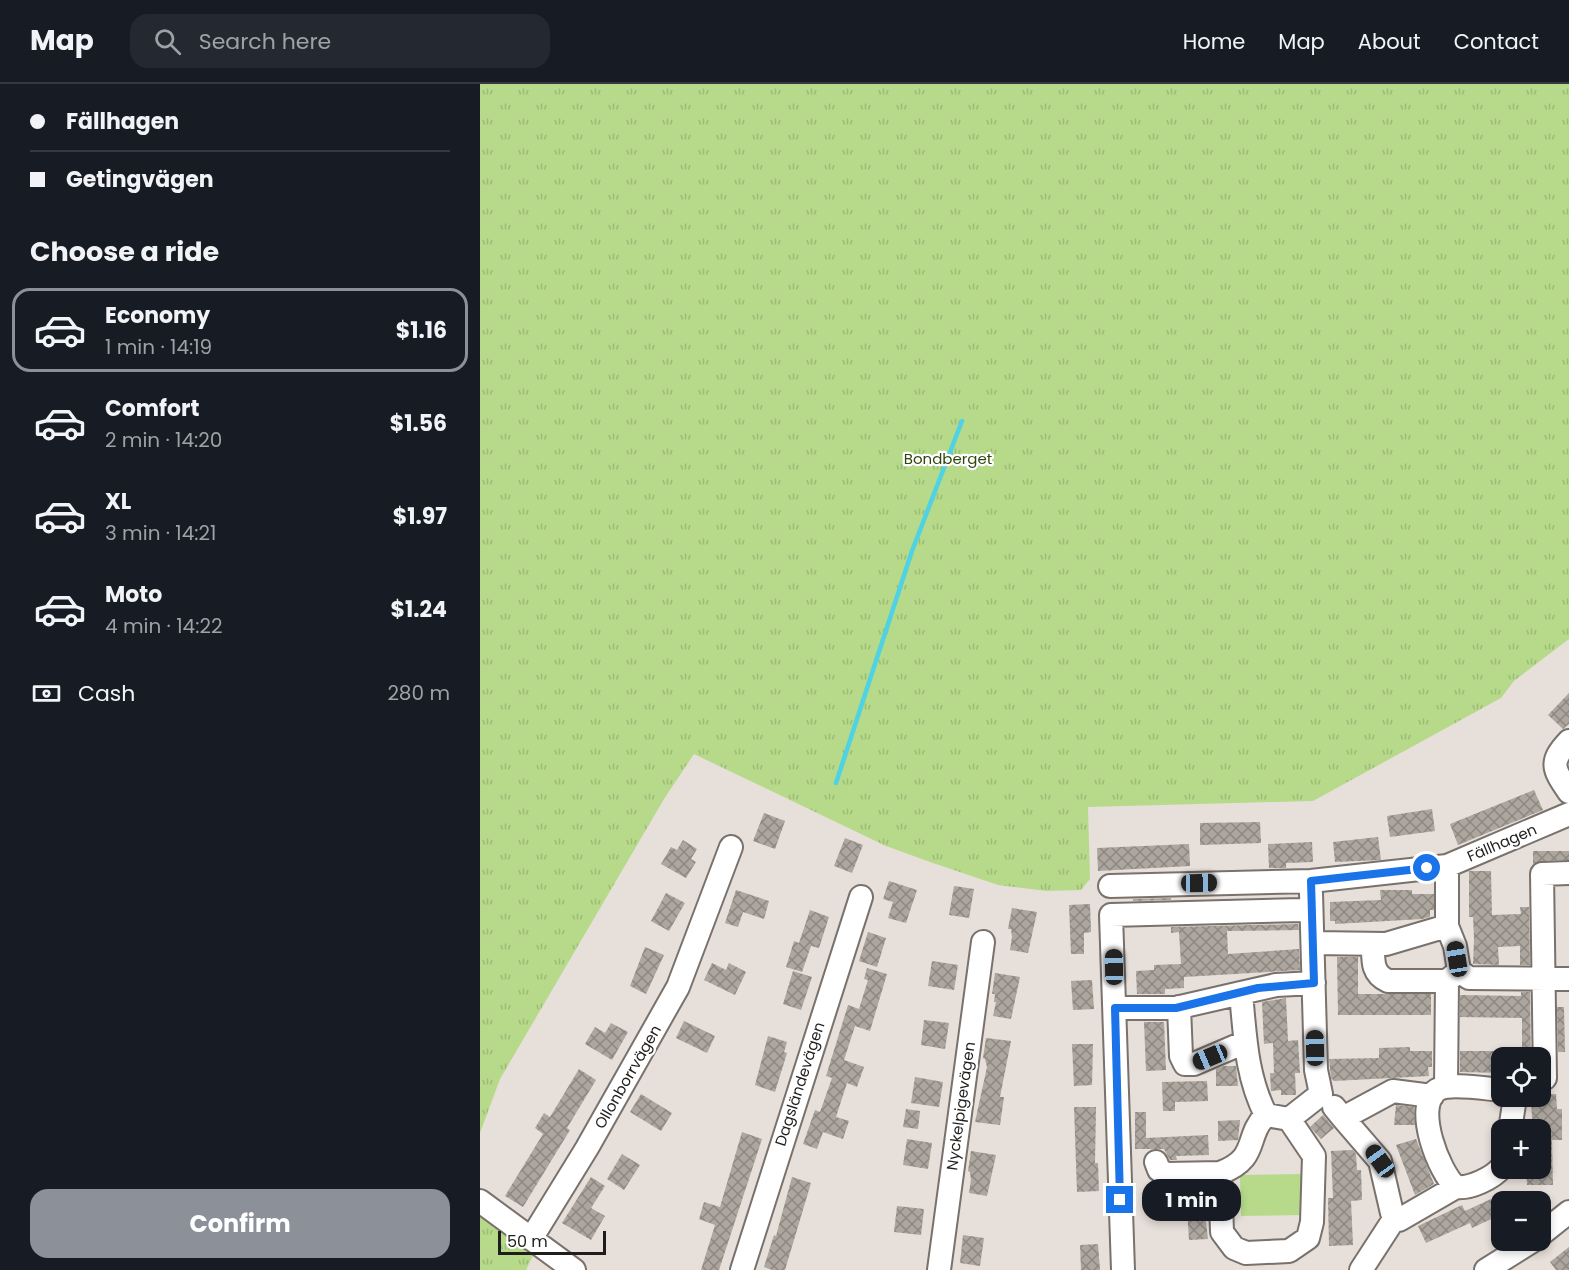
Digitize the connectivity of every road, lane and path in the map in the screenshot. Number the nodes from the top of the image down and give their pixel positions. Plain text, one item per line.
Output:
1 (1569, 741) edge
2 (1569, 792) edge
3 (1569, 814) edge
4 (731, 847) dead end
5 (1447, 866) junction
6 (1569, 873) edge
7 (1311, 881) junction
8 (1110, 885) dead end
9 (861, 897) dead end
10 (1303, 910) dead end
11 (1447, 926) junction
12 (983, 942) dead end
13 (1314, 944) junction
14 (1373, 945) junction
15 (1453, 976) junction
16 (1569, 979) edge
17 (1543, 980) junction
18 (1314, 983) junction
19 (1241, 993) junction
20 (1179, 1007) junction
21 (1115, 1008) junction
22 (1243, 1043) junction
23 (1544, 1047) edge
24 (1491, 1090) edge
25 (1439, 1091) junction
26 (1321, 1094) junction
27 (1266, 1114) junction
28 (1343, 1118) junction
29 (1289, 1119) junction
30 (1156, 1162) dead end
31 (1220, 1173) junction
32 (1491, 1176) edge
33 (1456, 1187) junction
34 (480, 1201) edge
35 (1569, 1212) edge
36 (1396, 1216) junction
37 (1551, 1226) edge
38 (531, 1239) junction
39 (1516, 1251) edge
40 (574, 1270) edge
41 (742, 1270) edge
42 (939, 1270) edge
43 (1123, 1270) edge
44 (1361, 1270) edge
45 (1486, 1270) edge

1 - 2 street
3 - 5 street, Fällhagen
4 - 38 street, Ollonborrvägen
5 - 7 street, Fällhagen
5 - 11 street
6 - 17 street
7 - 8 street, Fällhagen
7 - 13 street
9 - 41 street, Dagsländevägen
10 - 21 street
11 - 14 street
11 - 15 street
12 - 42 street, Nyckelpigevägen
13 - 14 street
13 - 18 street
14 - 15 street
15 - 17 street
15 - 25 street
16 - 17 street
17 - 23 street
18 - 19 street
18 - 26 street
19 - 20 street
19 - 22 street
20 - 21 street
20 - 22 street
21 - 43 street
22 - 27 street
24 - 25 street
25 - 28 street
25 - 33 street
26 - 28 street
26 - 29 street
27 - 29 street
27 - 31 street
28 - 36 street
29 - 31 street
30 - 31 street
32 - 33 street
33 - 36 street
34 - 38 street
35 - 37 street
36 - 44 street
38 - 40 street
39 - 45 street

